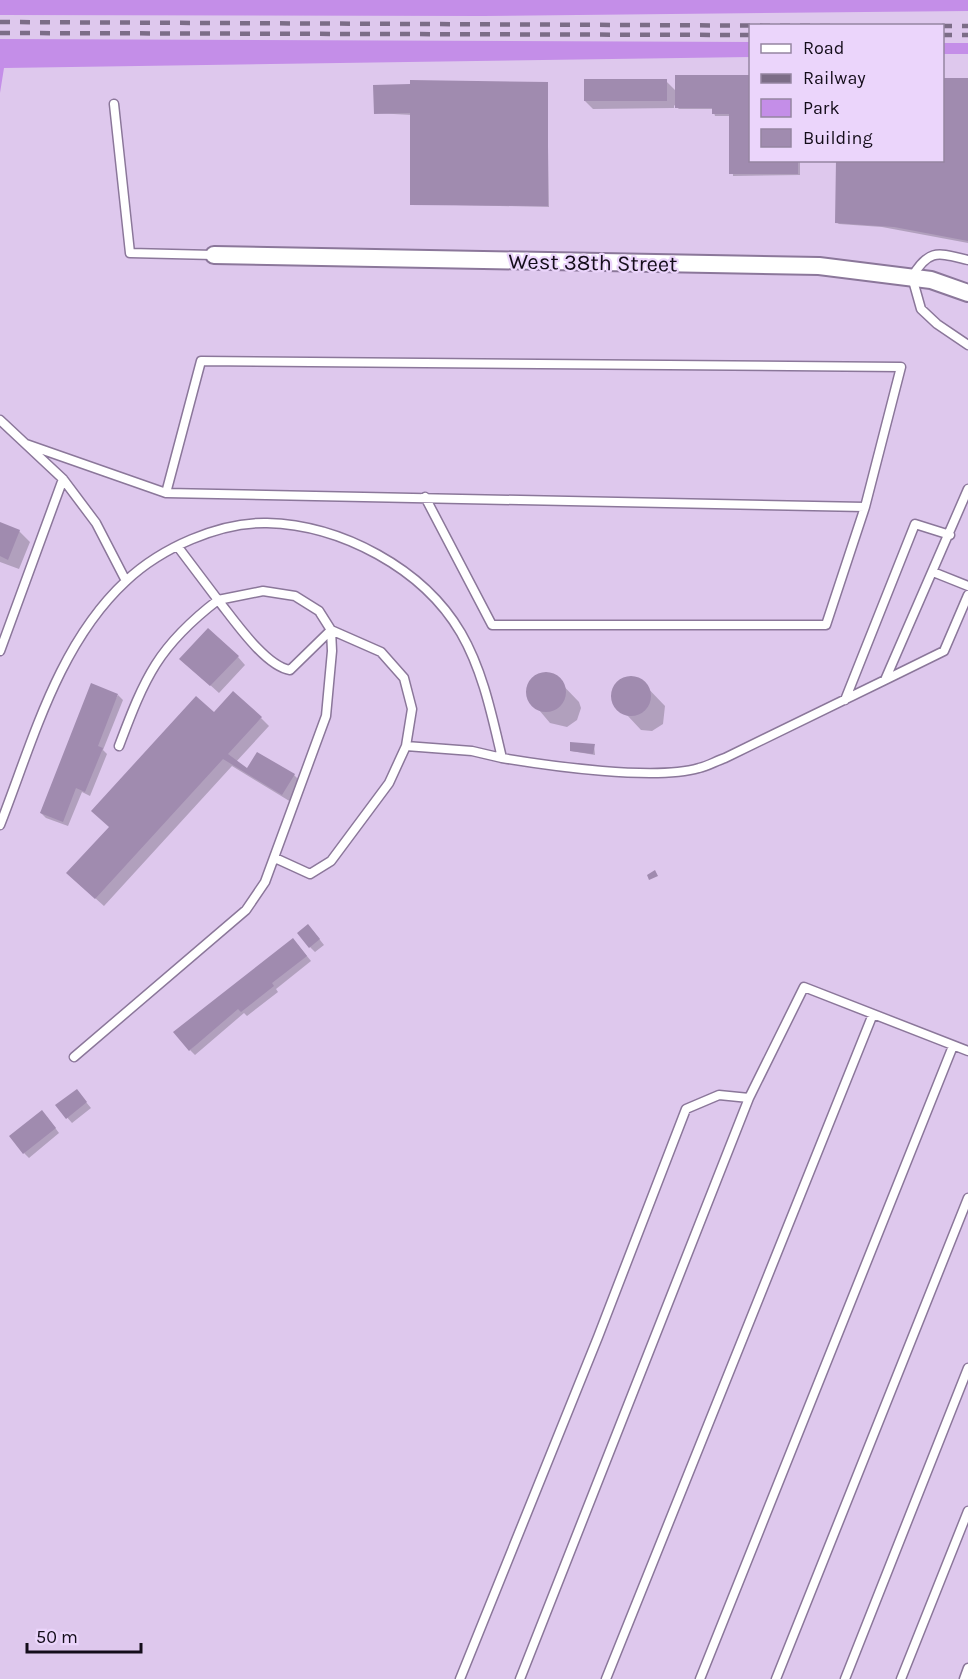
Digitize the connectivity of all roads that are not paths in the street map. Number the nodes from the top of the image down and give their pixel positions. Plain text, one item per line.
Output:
1 (114, 104) dead end
2 (214, 255) joint
3 (968, 260) edge
4 (912, 277) junction
5 (968, 293) edge
6 (968, 345) edge
7 (0, 420) edge
8 (26, 444) junction
9 (63, 478) junction
10 (968, 489) edge
11 (166, 493) junction
12 (425, 497) junction
13 (865, 507) junction
14 (950, 535) junction
15 (178, 547) junction
16 (933, 572) junction
17 (126, 581) junction
18 (968, 586) edge
19 (968, 595) edge
20 (218, 600) junction
21 (331, 630) junction
22 (0, 651) edge
23 (885, 680) junction
24 (845, 700) junction
25 (119, 746) dead end
26 (406, 746) junction
27 (502, 758) junction
28 (0, 825) edge
29 (275, 858) junction
30 (873, 1014) junction
31 (953, 1046) junction
32 (968, 1052) edge
33 (74, 1057) dead end
34 (748, 1098) junction
35 (968, 1197) edge
36 (968, 1368) edge
37 (968, 1510) edge
38 (968, 1668) edge
39 (460, 1679) edge
40 (520, 1679) edge
41 (606, 1679) edge
42 (700, 1679) edge
43 (776, 1679) edge
44 (845, 1679) edge
45 (901, 1679) edge
46 (964, 1679) edge

1 - 2 lane
2 - 4 street, West 38th Street
3 - 4 lane
4 - 5 street, West 38th Street
4 - 6 lane
7 - 8 lane
8 - 9 lane
8 - 11 lane
9 - 17 lane
9 - 22 lane
10 - 14 lane
11 - 12 lane
11 - 13 lane
12 - 13 lane
12 - 13 lane
14 - 16 lane
14 - 24 lane
15 - 17 lane
15 - 20 lane
15 - 27 lane
16 - 18 lane
16 - 23 lane
17 - 28 lane
19 - 23 lane
20 - 21 lane
20 - 21 lane
20 - 25 lane
21 - 26 lane
21 - 29 lane
23 - 24 lane
24 - 27 lane
26 - 27 lane
26 - 29 lane
29 - 33 lane
30 - 31 lane
30 - 34 lane
30 - 41 lane
31 - 32 lane
31 - 42 lane
34 - 39 lane
34 - 40 lane
35 - 43 lane
36 - 44 lane
37 - 45 lane
38 - 46 lane

